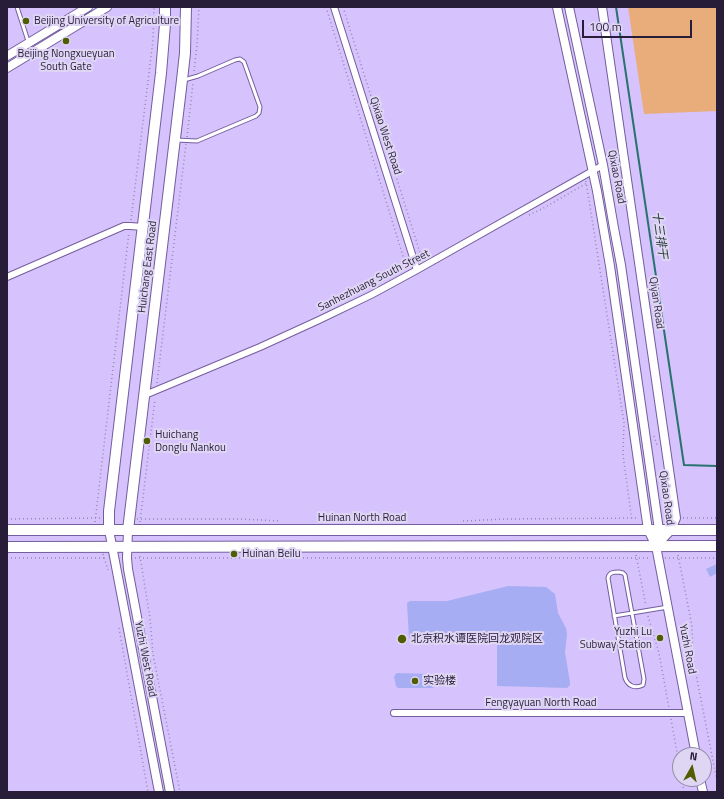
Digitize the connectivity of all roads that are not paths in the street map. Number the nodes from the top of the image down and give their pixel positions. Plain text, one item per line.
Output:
1 (17, 7) edge
2 (88, 7) edge
3 (107, 7) edge
4 (165, 7) edge
5 (186, 7) edge
6 (334, 7) edge
7 (557, 7) edge
8 (569, 7) edge
9 (602, 7) edge
10 (28, 43) junction
11 (7, 56) edge
12 (7, 68) edge
13 (182, 80) junction
14 (175, 140) junction
15 (603, 165) junction
16 (593, 171) junction
17 (143, 227) junction
18 (417, 270) junction
19 (7, 277) edge
20 (145, 395) junction
21 (7, 530) edge
22 (109, 530) junction
23 (128, 530) junction
24 (648, 530) junction
25 (660, 530) junction
26 (671, 530) junction
27 (717, 530) edge
28 (113, 546) junction
29 (127, 546) junction
30 (656, 546) junction
31 (717, 546) edge
32 (7, 547) edge
33 (668, 606) junction
34 (632, 612) junction
35 (614, 615) junction
36 (394, 713) dead end
37 (688, 713) junction
38 (694, 747) edge
39 (159, 792) edge
40 (170, 792) edge

1 - 10 lane
2 - 10 street
3 - 12 street
4 - 17 main road, Huichang East Road
5 - 13 main road, Huichang East Road
6 - 18 street, Qixiao West Road
7 - 16 street, Qixiao Road
8 - 15 street, Qixiao Road
9 - 26 street, Qiyan Road
10 - 11 street
13 - 14 main road, Huichang East Road
13 - 14 lane
14 - 20 main road, Huichang East Road
15 - 16 street, Sanhezhuang South Street
15 - 25 street, Qixiao Road
16 - 18 street, Sanhezhuang South Street
16 - 24 street, Qixiao Road
17 - 19 street
17 - 22 main road, Huichang East Road
18 - 20 street, Sanhezhuang South Street
20 - 23 main road, Huichang East Road
21 - 22 main road, Huinan North Road
22 - 23 main road, Huinan North Road
22 - 28 street, Yuzhi West Road
23 - 24 main road, Huinan North Road
23 - 29 street, Yuzhi West Road
24 - 25 main road, Huinan North Road
24 - 30 street, Qixiao Road
25 - 26 main road, Huinan North Road
25 - 30 street, Qixiao Road
26 - 27 main road, Huinan North Road
26 - 30 street
28 - 29 main road
28 - 32 main road
28 - 39 street, Yuzhi West Road
29 - 30 main road
29 - 40 street, Yuzhi West Road
30 - 31 main road
30 - 33 street, Yuzhi Road
33 - 34 lane
33 - 37 street, Yuzhi Road
34 - 35 lane
34 - 35 lane
34 - 35 lane
36 - 37 street, Fengyayuan North Road
37 - 38 street, Yuzhi Road

